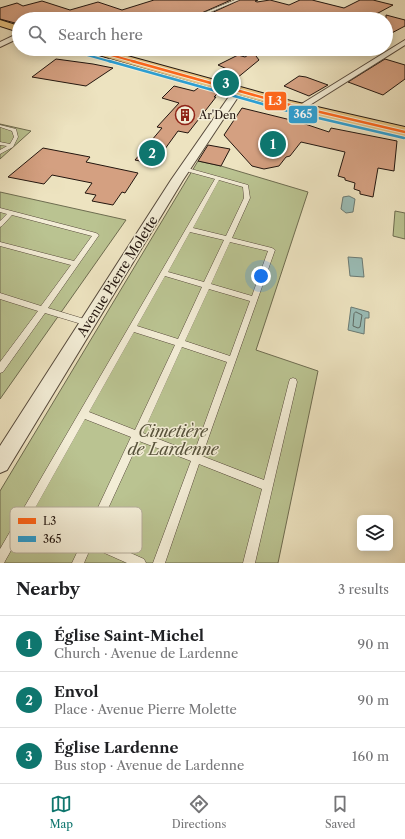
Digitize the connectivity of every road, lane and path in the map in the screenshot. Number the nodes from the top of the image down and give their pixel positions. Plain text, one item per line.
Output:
1 (238, 0) edge
2 (208, 12) edge
3 (0, 23) edge
4 (12, 27) edge
5 (12, 39) edge
6 (405, 42) edge
7 (0, 45) edge
8 (393, 49) edge
9 (118, 56) edge
10 (383, 56) edge
11 (238, 91) junction
12 (299, 108) junction
13 (1, 127) edge
14 (405, 132) edge
15 (0, 143) edge
16 (11, 146) junction
17 (0, 152) edge
18 (184, 169) junction
19 (218, 178) junction
20 (0, 210) edge
21 (11, 213) junction
22 (0, 225) edge
23 (188, 229) junction
24 (228, 239) junction
25 (0, 244) edge
26 (75, 264) junction
27 (163, 273) junction
28 (207, 285) junction
29 (0, 296) edge
30 (254, 299) junction
31 (43, 308) junction
32 (88, 323) junction
33 (132, 328) junction
34 (180, 343) junction
35 (232, 360) junction
36 (2, 364) edge
37 (292, 382) dead end
38 (83, 414) junction
39 (138, 435) junction
40 (197, 459) junction
41 (0, 463) edge
42 (267, 486) junction
43 (30, 507) edge
44 (104, 507) edge
45 (10, 542) edge
46 (83, 553) edge
47 (118, 553) edge
48 (0, 560) edge
49 (78, 563) edge
50 (140, 563) edge
51 (160, 563) edge
52 (249, 563) edge

1 - 2 lane
3 - 4 main road
5 - 7 street
6 - 8 street
9 - 11 main road
10 - 12 street
11 - 12 main road
11 - 18 street, Avenue Pierre Molette
12 - 14 main road
13 - 16 lane
15 - 16 lane
16 - 17 lane
18 - 19 lane
18 - 32 street, Avenue Pierre Molette
19 - 23 lane
19 - 24 lane
20 - 21 lane
21 - 22 lane
21 - 26 lane
23 - 24 lane
23 - 27 lane
24 - 28 lane
24 - 30 lane
25 - 26 lane
26 - 31 lane
27 - 28 lane
27 - 33 lane
28 - 30 lane
28 - 34 lane
29 - 31 lane
30 - 35 lane
31 - 32 lane
31 - 36 lane
32 - 41 street, Avenue Pierre Molette
33 - 34 lane
33 - 38 lane
34 - 35 lane
34 - 39 lane
35 - 40 lane
37 - 42 lane
38 - 39 lane
38 - 43 lane
39 - 40 lane
39 - 44 lane
40 - 42 lane
40 - 51 lane
42 - 52 lane
45 - 48 lane
46 - 49 lane
47 - 50 lane

